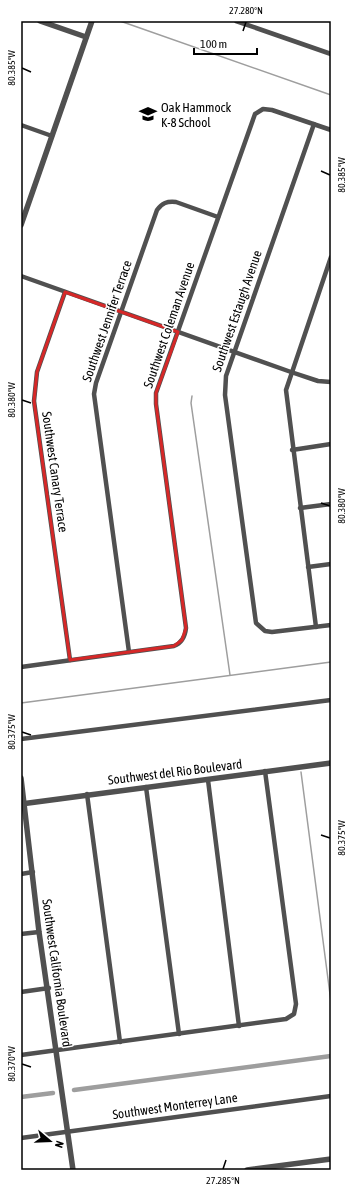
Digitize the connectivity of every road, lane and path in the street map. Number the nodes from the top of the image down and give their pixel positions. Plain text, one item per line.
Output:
1 (40, 21) edge
2 (92, 21) edge
3 (236, 21) edge
4 (86, 37) junction
5 (331, 54) edge
6 (314, 124) junction
7 (21, 125) edge
8 (331, 130) edge
9 (52, 136) junction
10 (218, 217) junction
11 (21, 225) edge
12 (331, 257) edge
13 (21, 276) edge
14 (65, 292) junction
15 (121, 312) junction
16 (178, 332) junction
17 (234, 352) junction
18 (291, 372) junction
19 (331, 382) edge
20 (331, 444) edge
21 (292, 450) junction
22 (331, 504) edge
23 (300, 508) junction
24 (331, 564) edge
25 (308, 568) junction
26 (331, 625) edge
27 (316, 627) junction
28 (129, 652) junction
29 (70, 660) junction
30 (21, 667) edge
31 (331, 700) edge
32 (21, 739) edge
33 (331, 763) edge
34 (265, 771) junction
35 (21, 778) edge
36 (208, 780) junction
37 (146, 787) junction
38 (87, 794) junction
39 (23, 804) edge
40 (32, 872) junction
41 (21, 874) edge
42 (40, 932) junction
43 (21, 934) edge
44 (48, 988) junction
45 (21, 992) edge
46 (239, 1026) junction
47 (179, 1034) junction
48 (120, 1042) junction
49 (56, 1050) junction
50 (21, 1055) edge
51 (331, 1096) edge
52 (68, 1131) junction
53 (21, 1138) edge
54 (331, 1159) edge
55 (73, 1170) edge
56 (247, 1170) edge

1 - 4 street
2 - 4 street
3 - 5 street
4 - 9 street
6 - 8 street
6 - 10 street, Southwest Coleman Avenue
6 - 17 street, Southwest Estaugh Avenue
7 - 9 street
9 - 11 street
10 - 15 street, Southwest Jennifer Terrace
10 - 16 street, Southwest Coleman Avenue
12 - 18 street
13 - 14 street
14 - 15 street
14 - 29 street, Southwest Canary Terrace
15 - 16 street
15 - 28 street, Southwest Jennifer Terrace
16 - 17 street
16 - 28 street, Southwest Coleman Avenue
17 - 18 street
17 - 27 street, Southwest Estaugh Avenue
18 - 19 street
18 - 21 street
20 - 21 street
21 - 23 street
22 - 23 street
23 - 25 street
24 - 25 street
25 - 27 street
26 - 27 street
28 - 29 street
29 - 30 street
31 - 32 street
33 - 34 street, Southwest del Rio Boulevard
34 - 36 street, Southwest del Rio Boulevard
34 - 46 street
35 - 39 street, Southwest California Boulevard
36 - 37 street, Southwest del Rio Boulevard
36 - 46 street
37 - 38 street, Southwest del Rio Boulevard
37 - 47 street
38 - 39 street, Southwest del Rio Boulevard
38 - 48 street
39 - 40 street, Southwest California Boulevard
40 - 41 street
40 - 42 street, Southwest California Boulevard
42 - 43 street
42 - 44 street, Southwest California Boulevard
44 - 45 street
44 - 49 street, Southwest California Boulevard
46 - 47 street
47 - 48 street
48 - 49 street
49 - 50 street
49 - 52 street, Southwest California Boulevard
51 - 52 street, Southwest Monterrey Lane
52 - 53 street, Southwest Monterrey Lane
52 - 55 street, Southwest California Boulevard
54 - 56 street

